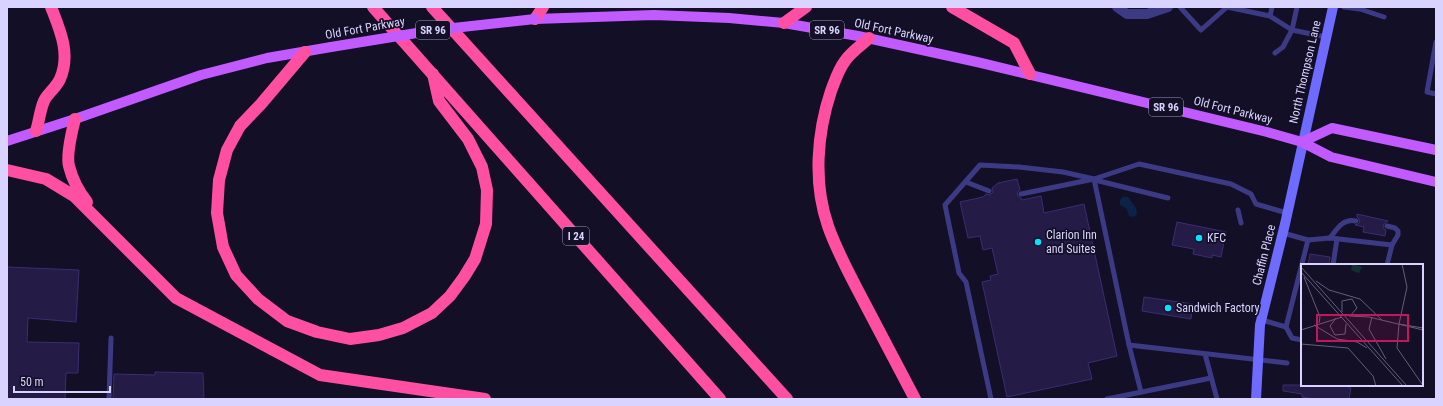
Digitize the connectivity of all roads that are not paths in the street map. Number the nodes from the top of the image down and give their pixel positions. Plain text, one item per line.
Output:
1 (51, 7) edge
2 (373, 7) edge
3 (432, 7) edge
4 (543, 7) edge
5 (806, 7) edge
6 (952, 7) edge
7 (1117, 7) edge
8 (1168, 7) edge
9 (1180, 7) edge
10 (1272, 7) edge
11 (1297, 7) edge
12 (1333, 7) edge
13 (1344, 7) edge
14 (1270, 16) junction
15 (1384, 17) dead end
16 (535, 19) junction
17 (784, 23) junction
18 (1292, 30) junction
19 (869, 38) junction
20 (1326, 38) junction
21 (1436, 42) edge
22 (305, 52) junction
23 (1275, 53) dead end
24 (433, 74) junction
25 (1030, 74) junction
26 (1436, 94) edge
27 (75, 119) junction
28 (36, 131) junction
29 (7, 141) edge
30 (1302, 142) junction
31 (1436, 150) edge
32 (7, 170) edge
33 (1094, 180) junction
34 (966, 182) junction
35 (1436, 182) edge
36 (989, 191) dead end
37 (1020, 194) dead end
38 (1168, 198) dead end
39 (1238, 210) dead end
40 (1288, 213) junction
41 (1356, 220) dead end
42 (1241, 223) dead end
43 (1387, 226) dead end
44 (108, 229) junction
45 (1283, 233) junction
46 (1330, 238) junction
47 (1337, 239) junction
48 (1308, 240) junction
49 (1392, 245) junction
50 (1302, 264) edge
51 (1333, 264) edge
52 (1387, 264) edge
53 (1301, 268) edge
54 (1262, 320) junction
55 (1286, 327) junction
56 (111, 338) dead end
57 (1301, 340) edge
58 (1129, 345) junction
59 (1205, 354) junction
60 (1258, 360) junction
61 (1287, 363) dead end
62 (1211, 378) junction
63 (1141, 392) junction
64 (109, 399) edge
65 (485, 399) edge
66 (720, 399) edge
67 (787, 399) edge
68 (915, 399) edge
69 (991, 399) edge
70 (1107, 399) edge
71 (1217, 399) edge
72 (1256, 399) edge

1 - 28 highway
2 - 24 highway, I 24
3 - 67 highway
4 - 16 highway
5 - 17 highway
6 - 25 highway
7 - 8 street
9 - 14 lane
10 - 14 lane
11 - 18 lane
12 - 20 street, North Thompson Lane
13 - 15 lane
14 - 18 lane
16 - 17 main road, Old Fort Parkway / SR 96
16 - 22 main road, Old Fort Parkway / SR 96, bridge
17 - 19 main road, Old Fort Parkway / SR 96
18 - 20 lane
18 - 23 lane
19 - 25 main road, Old Fort Parkway / SR 96
19 - 68 highway
20 - 30 street, North Thompson Lane
21 - 26 lane
22 - 24 highway
22 - 27 main road, Old Fort Parkway / SR 96
24 - 66 highway, I 24
25 - 30 main road, Old Fort Parkway / SR 96
27 - 28 main road, Old Fort Parkway / SR 96
27 - 44 highway
28 - 29 main road, Old Fort Parkway / SR 96
30 - 31 main road
30 - 35 main road, Old Fort Parkway / SR 96
30 - 40 street, Chaffin Place
32 - 44 highway
33 - 34 lane
33 - 37 lane
33 - 38 lane
33 - 40 lane
33 - 58 lane
34 - 36 lane
34 - 69 lane
39 - 42 lane
40 - 45 street, Chaffin Place
41 - 46 lane
43 - 49 lane
44 - 65 highway
45 - 48 lane
45 - 54 street, Chaffin Place
46 - 47 lane
46 - 48 lane
47 - 49 lane
47 - 51 lane
48 - 50 lane
49 - 52 lane
53 - 55 lane
54 - 55 lane
54 - 60 street, Chaffin Place
55 - 57 lane
56 - 64 lane
58 - 59 lane
58 - 63 lane
59 - 60 lane
59 - 62 lane
60 - 61 lane
60 - 72 street, Chaffin Place
62 - 63 lane
62 - 71 lane
63 - 70 lane

